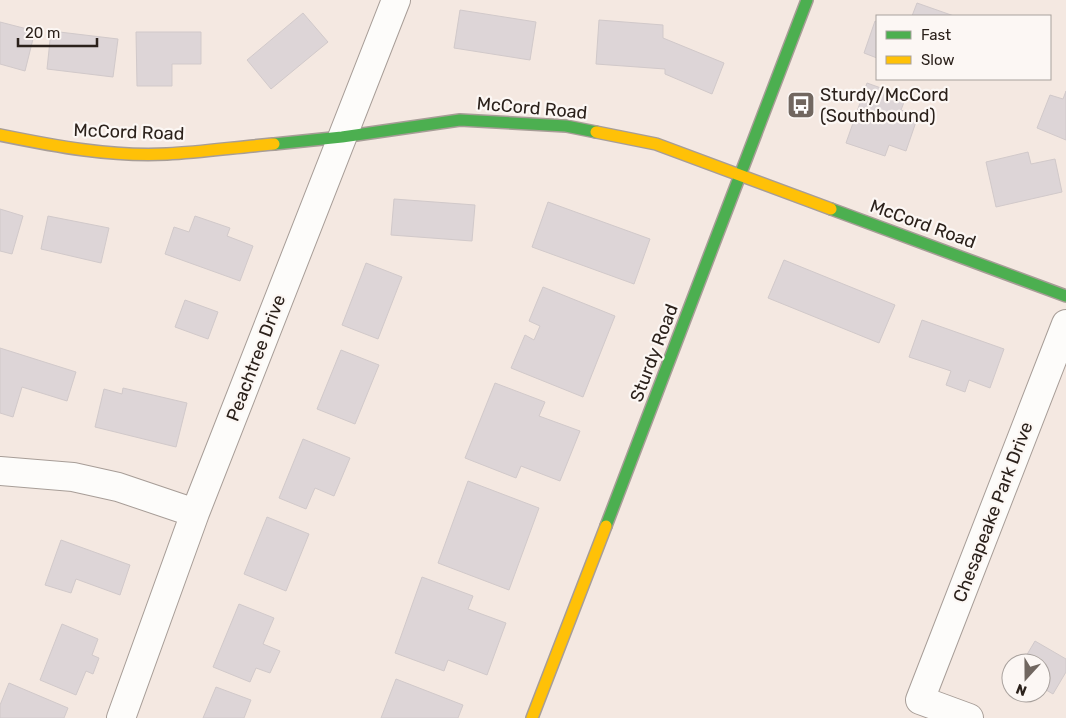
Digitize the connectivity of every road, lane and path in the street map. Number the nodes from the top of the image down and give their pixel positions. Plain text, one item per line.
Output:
1 (396, 0) edge
2 (807, 0) edge
3 (0, 135) edge
4 (342, 137) junction
5 (740, 175) junction
6 (1066, 296) edge
7 (1066, 324) edge
8 (0, 471) edge
9 (195, 513) junction
10 (121, 718) edge
11 (532, 718) edge
12 (969, 718) edge

1 - 4 street, Peachtree Drive
2 - 5 street, Sturdy Road
3 - 4 street, McCord Road
4 - 5 street, McCord Road
4 - 9 street, Peachtree Drive
5 - 6 street, McCord Road
5 - 11 street, Sturdy Road
7 - 12 street, Chesapeake Park Drive
8 - 9 street
9 - 10 street, Peachtree Drive

